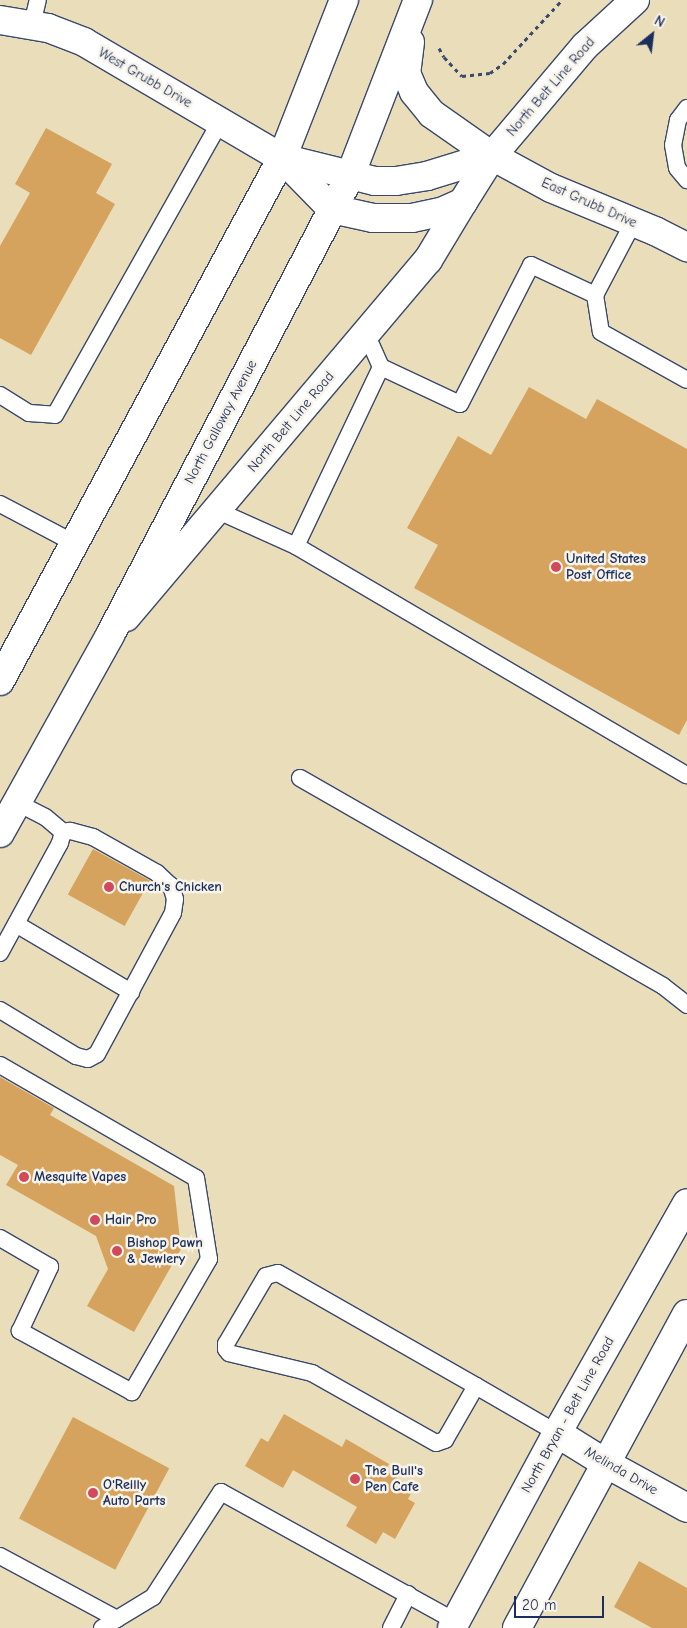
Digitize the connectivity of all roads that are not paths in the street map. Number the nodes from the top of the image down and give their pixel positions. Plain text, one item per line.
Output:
1 (344, 0) edge
2 (635, 0) edge
3 (416, 5) edge
4 (35, 12) edge
5 (0, 20) edge
6 (687, 108) edge
7 (220, 122) junction
8 (492, 156) junction
9 (282, 158) junction
10 (350, 176) junction
11 (687, 180) edge
12 (463, 202) junction
13 (332, 209) junction
14 (633, 223) junction
15 (687, 247) edge
16 (595, 295) junction
17 (366, 333) junction
18 (381, 367) junction
19 (687, 380) edge
20 (0, 395) edge
21 (0, 504) edge
22 (216, 510) junction
23 (74, 543) junction
24 (296, 546) junction
25 (110, 635) junction
26 (0, 681) edge
27 (687, 776) edge
28 (300, 778) dead end
29 (17, 803) junction
30 (0, 832) edge
31 (63, 832) junction
32 (16, 924) junction
33 (0, 952) edge
34 (131, 992) junction
35 (687, 1005) edge
36 (0, 1010) edge
37 (0, 1065) edge
38 (687, 1203) edge
39 (2, 1245) edge
40 (687, 1314) edge
41 (476, 1386) junction
42 (557, 1433) junction
43 (606, 1464) junction
44 (687, 1508) edge
45 (0, 1556) edge
46 (408, 1594) junction
47 (117, 1619) junction
48 (454, 1624) edge
49 (102, 1628) edge
50 (391, 1628) edge
51 (517, 1628) edge

1 - 9 main road
2 - 8 main road, North Belt Line Road
3 - 8 main road, East Grubb Drive
3 - 10 main road, North Galloway Avenue
4 - 5 main road, West Grubb Drive
4 - 7 main road, West Grubb Drive
6 - 11 lane
7 - 9 main road, West Grubb Drive
7 - 20 lane
8 - 10 main road, West Grubb Drive
8 - 12 main road
8 - 14 main road, East Grubb Drive
9 - 10 main road, West Grubb Drive
9 - 13 main road, West Grubb Drive
9 - 23 main road
10 - 13 main road, North Galloway Avenue
12 - 13 main road
12 - 17 main road, North Belt Line Road
13 - 25 main road, North Galloway Avenue
14 - 15 main road, East Grubb Drive
14 - 16 lane
16 - 18 lane
16 - 19 lane
17 - 18 lane
17 - 22 main road, North Belt Line Road
18 - 24 lane
21 - 23 lane
22 - 24 lane
22 - 25 main road, North Belt Line Road
23 - 26 main road
24 - 27 lane
25 - 29 main road, North Galloway Avenue
28 - 35 lane
29 - 30 main road, North Galloway Avenue
29 - 31 lane
31 - 32 lane
31 - 34 lane
32 - 33 lane
32 - 34 lane
34 - 36 lane
37 - 39 lane
38 - 42 main road, North Bryan - Belt Line Road
40 - 43 main road
41 - 41 lane
41 - 42 lane
42 - 43 main road, Melinda Drive
42 - 48 main road, North Bryan - Belt Line Road
43 - 44 main road, Melinda Drive
43 - 51 main road
45 - 47 lane
46 - 47 lane
46 - 48 lane
46 - 50 lane
47 - 49 lane

